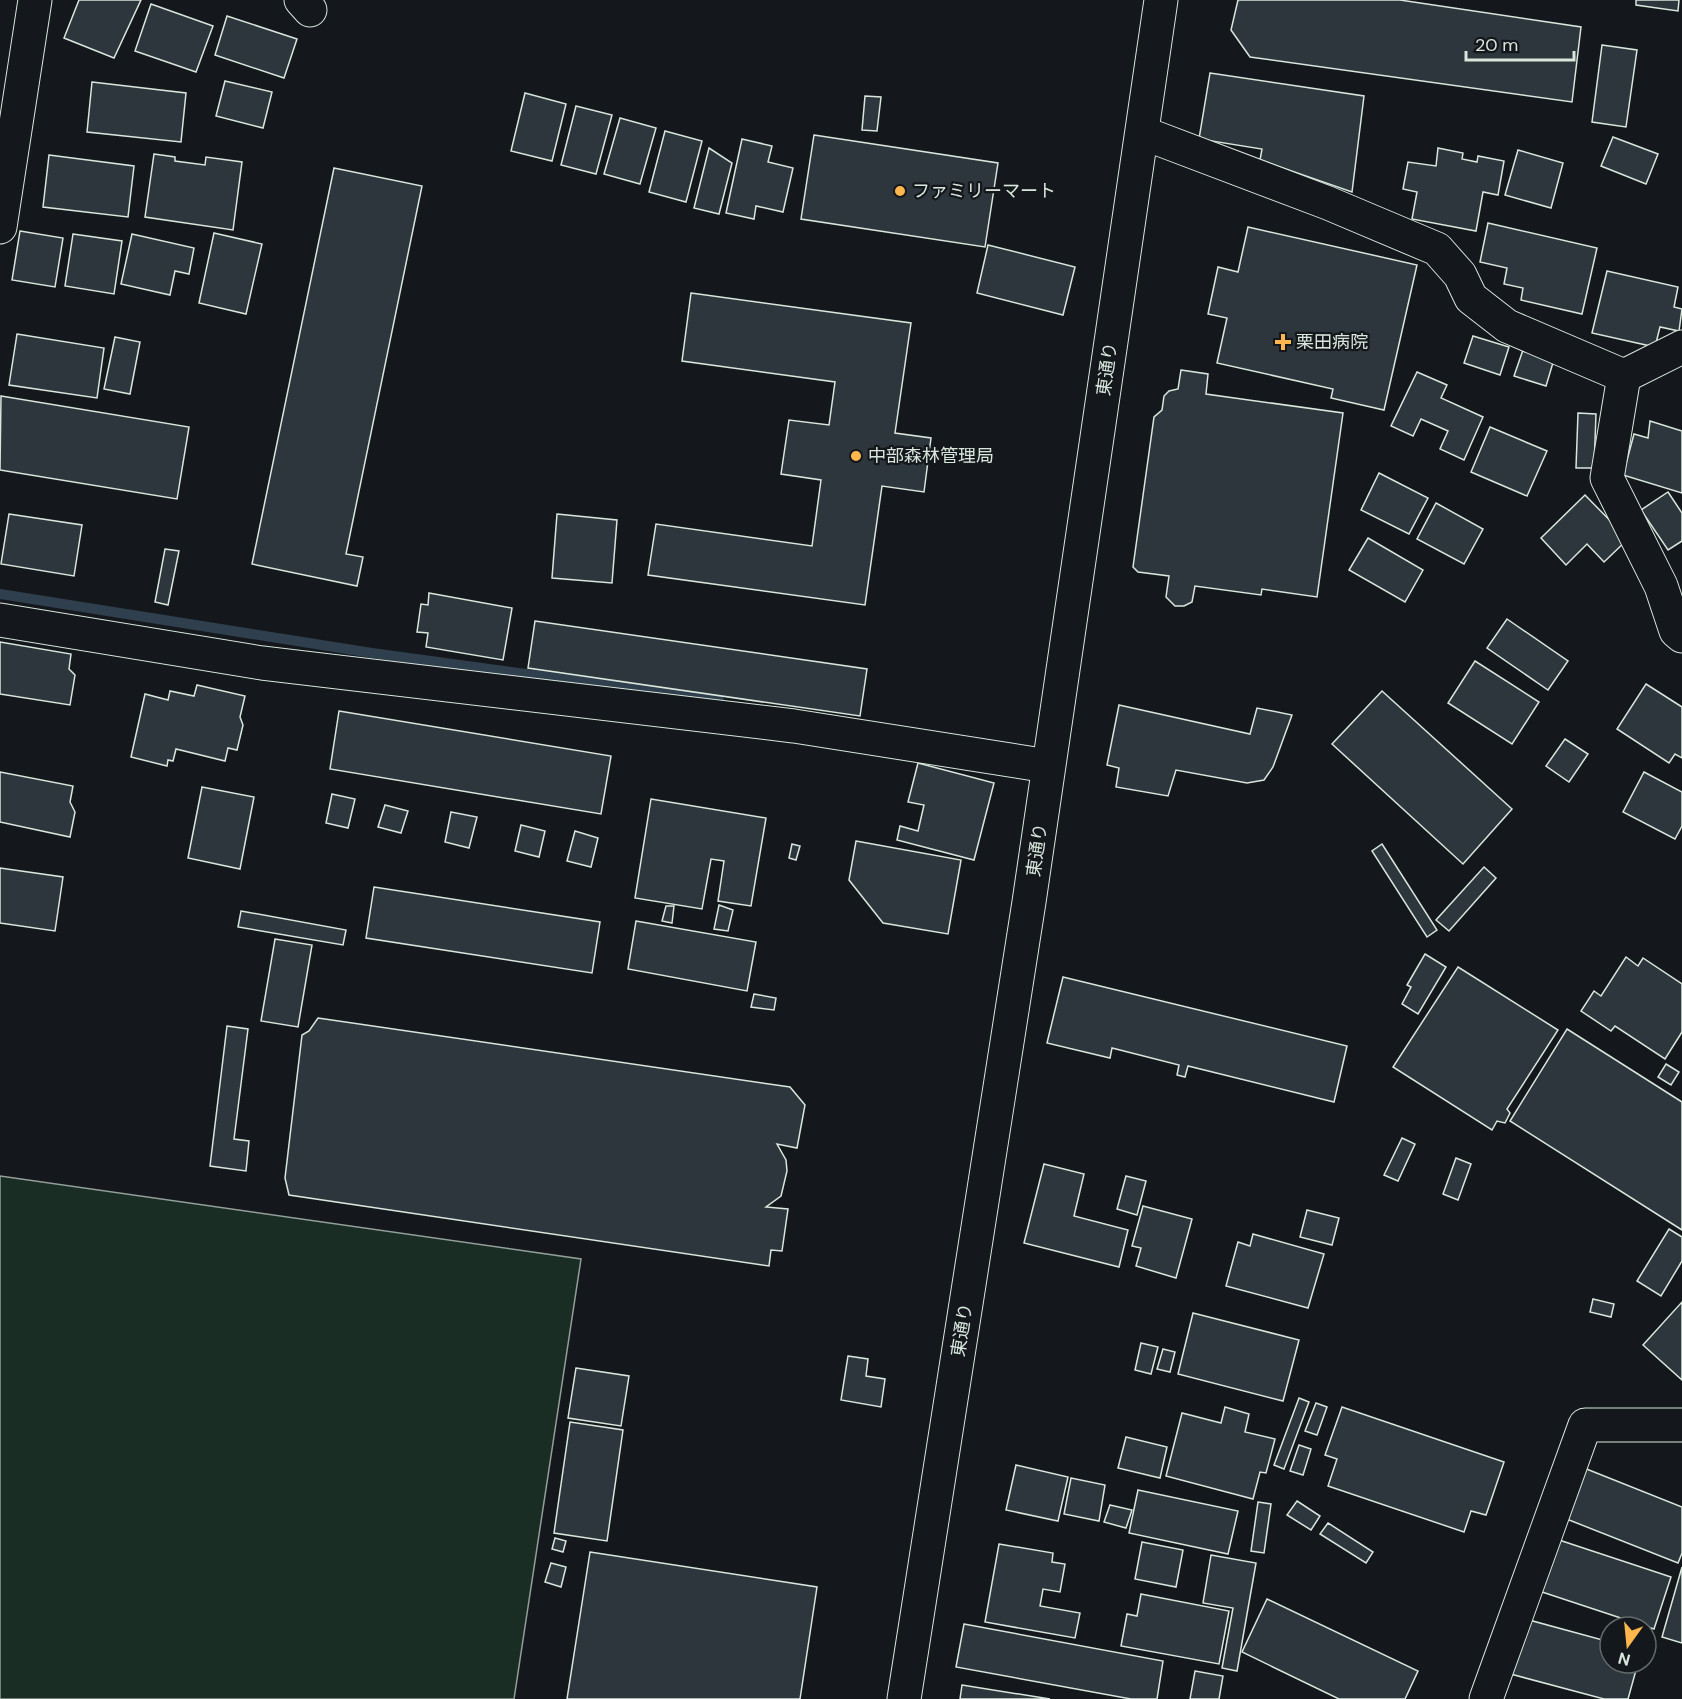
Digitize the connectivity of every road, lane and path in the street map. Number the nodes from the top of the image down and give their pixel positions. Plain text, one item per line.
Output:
1 (34, 0) edge
2 (1161, 0) edge
3 (1143, 133) junction
4 (0, 227) edge
5 (1682, 347) edge
6 (1624, 376) junction
7 (0, 620) edge
8 (1682, 636) edge
9 (1048, 766) junction
10 (1682, 1425) edge
11 (904, 1699) edge
12 (1486, 1699) edge

1 - 4 street
2 - 3 street, 東通り
3 - 6 street
3 - 9 street, 東通り
5 - 6 street
6 - 8 street
7 - 9 street
9 - 11 street, 東通り
10 - 12 street

